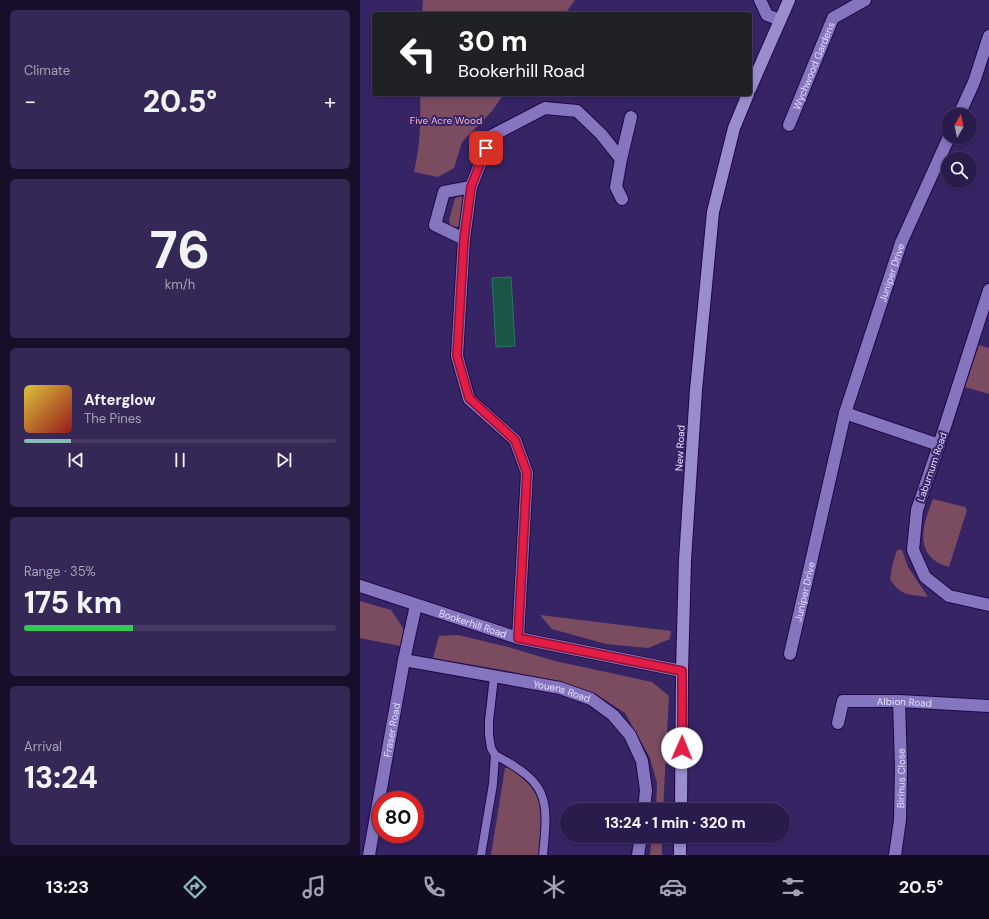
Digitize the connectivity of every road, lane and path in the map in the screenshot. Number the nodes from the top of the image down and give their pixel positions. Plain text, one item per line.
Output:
1 (760, 0) edge
2 (789, 0) edge
3 (865, 0) edge
4 (780, 20) junction
5 (989, 36) edge
6 (752, 84) edge
7 (747, 96) edge
8 (962, 108) edge
9 (631, 117) dead end
10 (789, 125) dead end
11 (946, 144) edge
12 (621, 159) junction
13 (471, 187) junction
14 (622, 198) dead end
15 (464, 239) junction
16 (989, 290) edge
17 (845, 413) junction
18 (940, 445) junction
19 (360, 586) edge
20 (416, 605) junction
21 (989, 605) edge
22 (518, 638) junction
23 (790, 654) dead end
24 (404, 660) junction
25 (682, 671) junction
26 (494, 677) junction
27 (899, 701) junction
28 (989, 706) edge
29 (838, 723) dead end
30 (495, 755) junction
31 (645, 803) edge
32 (681, 803) edge
33 (640, 843) edge
34 (680, 843) edge
35 (369, 855) edge
36 (481, 855) edge
37 (543, 855) edge
38 (638, 855) edge
39 (680, 855) edge
40 (894, 855) edge

1 - 4 street
2 - 4 highway
3 - 10 street, Wychwood Gardens
4 - 6 highway
5 - 8 street
7 - 25 highway, New Road
9 - 12 street
11 - 17 street, Juniper Drive
12 - 13 street
12 - 14 street
13 - 15 street
13 - 15 street
15 - 22 street
16 - 18 street, Laburnum Road
17 - 18 street
17 - 23 street, Juniper Drive
18 - 21 street, Laburnum Road
19 - 20 street, Bookerhill Road
20 - 22 street, Bookerhill Road
20 - 24 street, Fraser Road
22 - 25 street, Bookerhill Road
24 - 26 street, Youens Road
24 - 35 street, Fraser Road
25 - 32 highway, New Road
26 - 30 lane
26 - 31 street, Youens Road
27 - 28 street, Albion Road
27 - 29 street, Albion Road
27 - 40 street, Birinus Close
30 - 36 lane
30 - 37 lane
33 - 38 street
34 - 39 highway

